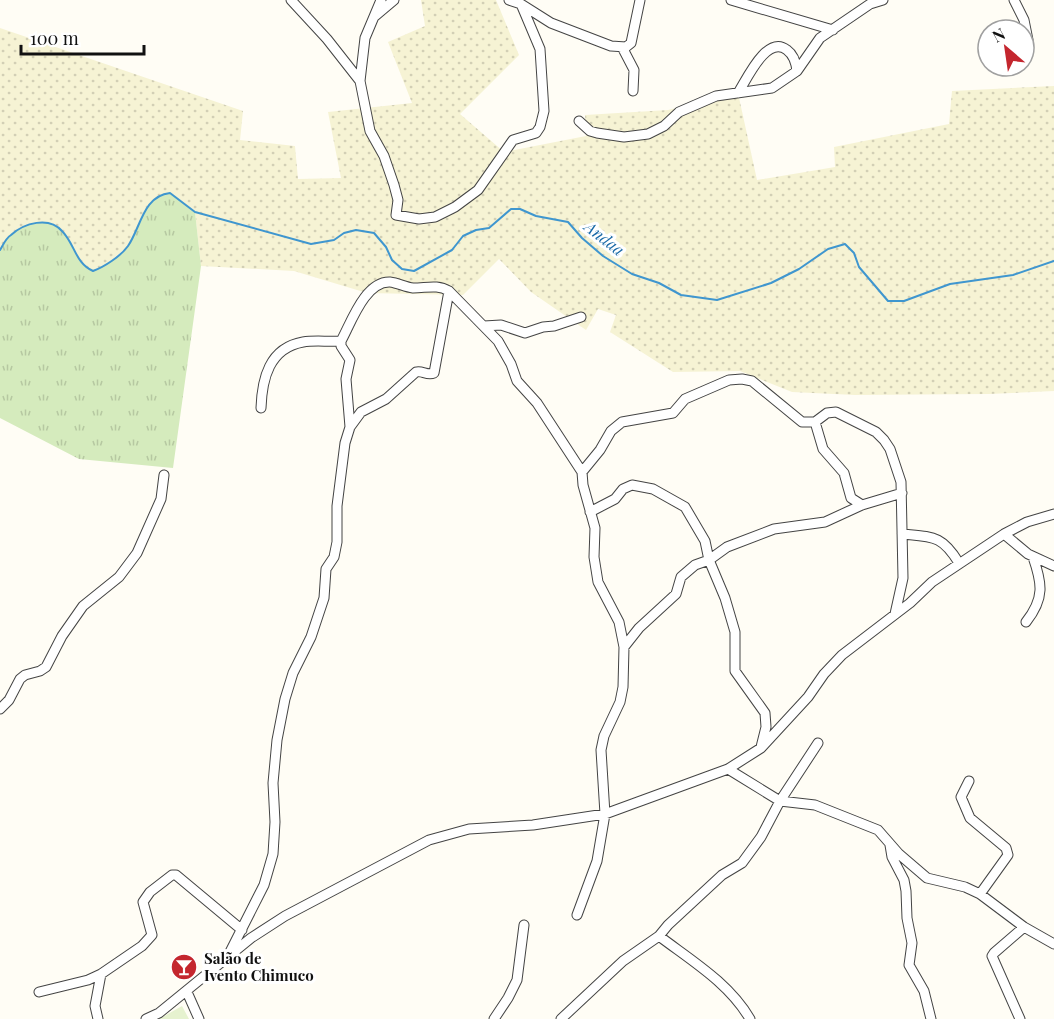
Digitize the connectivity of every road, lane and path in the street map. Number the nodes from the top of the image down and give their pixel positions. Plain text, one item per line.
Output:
1 (291, 0) edge
2 (381, 0) edge
3 (394, 0) edge
4 (509, 0) edge
5 (640, 0) edge
6 (731, 0) edge
7 (883, 0) edge
8 (1014, 0) edge
9 (521, 4) junction
10 (374, 18) junction
11 (1023, 18) edge
12 (833, 30) junction
13 (621, 47) junction
14 (797, 71) junction
15 (360, 81) junction
16 (633, 91) dead end
17 (738, 93) junction
18 (579, 121) dead end
19 (450, 291) junction
20 (581, 317) dead end
21 (484, 326) junction
22 (341, 341) junction
23 (261, 408) dead end
24 (815, 422) junction
25 (350, 427) junction
26 (582, 472) junction
27 (164, 475) dead end
28 (902, 493) junction
29 (862, 505) junction
30 (590, 512) junction
31 (1054, 514) edge
32 (902, 534) junction
33 (1004, 534) junction
34 (1033, 556) junction
35 (709, 560) junction
36 (959, 563) junction
37 (1054, 566) edge
38 (895, 614) junction
39 (1026, 622) dead end
40 (624, 647) junction
41 (0, 709) edge
42 (818, 743) dead end
43 (761, 748) junction
44 (728, 769) junction
45 (969, 781) dead end
46 (780, 801) junction
47 (605, 814) junction
48 (890, 845) junction
49 (980, 894) junction
50 (577, 915) dead end
51 (524, 925) dead end
52 (1024, 927) junction
53 (242, 930) junction
54 (659, 936) junction
55 (1054, 944) edge
56 (227, 957) junction
57 (101, 974) junction
58 (39, 992) dead end
59 (187, 992) junction
60 (98, 1019) edge
61 (146, 1019) edge
62 (200, 1019) edge
63 (494, 1019) edge
64 (561, 1019) edge
65 (750, 1019) edge
66 (931, 1019) edge
67 (1020, 1019) edge

1 - 15 street
2 - 10 street
3 - 10 street
4 - 9 street
5 - 13 street
6 - 12 street
7 - 12 street
8 - 11 street
9 - 13 street
9 - 15 street
10 - 15 street
12 - 14 street
13 - 16 street
14 - 17 street
14 - 17 street
17 - 18 street
19 - 21 street
19 - 22 street
19 - 25 street
20 - 21 street
21 - 26 street
22 - 23 street
22 - 25 street
24 - 26 street
24 - 28 street
24 - 29 street
25 - 53 street
26 - 30 street
27 - 41 street
28 - 29 street
28 - 32 street
29 - 35 street
30 - 35 street
30 - 40 street
31 - 33 street
32 - 36 street
32 - 38 street
33 - 34 street
33 - 36 street
34 - 37 street
34 - 39 street
35 - 40 street
35 - 43 street
36 - 38 street
38 - 43 street
40 - 47 street
42 - 46 street
43 - 44 street
44 - 46 street
44 - 47 street
45 - 49 street
46 - 48 street
46 - 54 street
47 - 50 street
47 - 56 street
48 - 49 street
48 - 66 street
49 - 52 street
51 - 63 street
52 - 55 street
52 - 67 street
53 - 56 street
53 - 57 street
54 - 64 street
54 - 65 street
56 - 59 street
57 - 58 street
57 - 60 street
59 - 61 street
59 - 62 street

